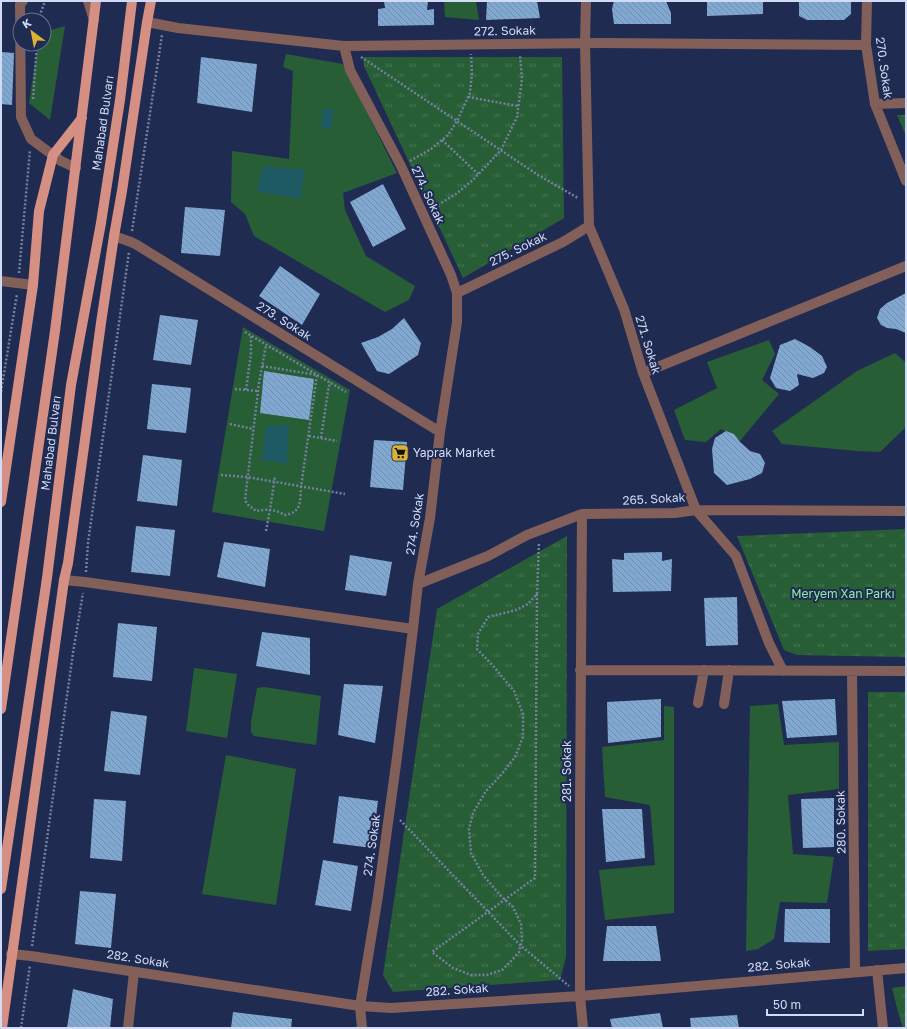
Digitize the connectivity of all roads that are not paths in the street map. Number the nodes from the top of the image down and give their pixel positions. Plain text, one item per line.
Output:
1 (23, 1) edge
2 (88, 1) edge
3 (96, 1) edge
4 (132, 1) edge
5 (151, 1) edge
6 (586, 1) edge
7 (867, 1) edge
8 (94, 20) junction
9 (147, 22) junction
10 (585, 43) junction
11 (866, 45) junction
12 (344, 46) junction
13 (906, 103) edge
14 (875, 104) junction
15 (82, 118) junction
16 (53, 155) junction
17 (76, 168) junction
18 (906, 181) edge
19 (589, 226) junction
20 (114, 236) junction
21 (906, 266) edge
22 (1, 280) edge
23 (33, 285) junction
24 (458, 293) junction
25 (643, 373) junction
26 (440, 432) junction
27 (1, 502) edge
28 (696, 510) junction
29 (906, 511) edge
30 (582, 514) junction
31 (64, 580) junction
32 (418, 584) junction
33 (413, 629) junction
34 (580, 670) junction
35 (704, 670) junction
36 (729, 670) junction
37 (783, 671) junction
38 (852, 671) junction
39 (906, 671) edge
40 (698, 703) dead end
41 (724, 704) dead end
42 (1, 709) edge
43 (1, 888) edge
44 (11, 954) junction
45 (906, 968) edge
46 (877, 970) junction
47 (134, 972) junction
48 (855, 972) junction
49 (580, 996) junction
50 (360, 1006) junction
51 (2, 1028) edge
52 (128, 1028) edge
53 (362, 1028) edge
54 (583, 1028) edge
55 (883, 1028) edge

1 - 16 street
2 - 8 street
3 - 8 main road, Mahabad Bulvarı
4 - 43 main road, Mahabad Bulvarı
5 - 9 main road
6 - 10 street, 271. Sokak
7 - 11 street, 270. Sokak
8 - 15 main road, Mahabad Bulvarı
9 - 12 street, 272. Sokak
9 - 20 main road
10 - 11 street, 272. Sokak
10 - 12 street, 272. Sokak
10 - 19 street, 271. Sokak
11 - 14 street, 270. Sokak
12 - 24 street, 274. Sokak
13 - 14 street
14 - 18 street, 270. Sokak
15 - 16 main road
15 - 17 main road, Mahabad Bulvarı
16 - 17 street
16 - 23 main road
17 - 42 main road, Mahabad Bulvarı
19 - 24 street, 275. Sokak
19 - 25 street, 271. Sokak
20 - 26 street, 273. Sokak
20 - 31 main road
21 - 25 street
22 - 23 street
23 - 27 main road
24 - 26 street, 274. Sokak
25 - 28 street, 271. Sokak
26 - 32 street, 274. Sokak
28 - 29 street, 265. Sokak
28 - 30 street, 265. Sokak
28 - 37 street, 271. Sokak
30 - 32 street, 265. Sokak
30 - 34 street, 281. Sokak
31 - 33 street
31 - 44 main road
32 - 33 street, 274. Sokak
33 - 50 street, 274. Sokak
34 - 35 street
34 - 49 street, 281. Sokak
35 - 36 street
35 - 40 street
36 - 37 street
36 - 41 street
37 - 38 street
38 - 39 street
38 - 48 street, 280. Sokak
44 - 47 street, 282. Sokak
44 - 51 main road
45 - 46 street, 282. Sokak
46 - 48 street, 282. Sokak
46 - 55 street
47 - 50 street, 282. Sokak
47 - 52 street
48 - 49 street, 282. Sokak
49 - 50 street, 282. Sokak
49 - 54 street, 281. Sokak
50 - 53 street, 274. Sokak

